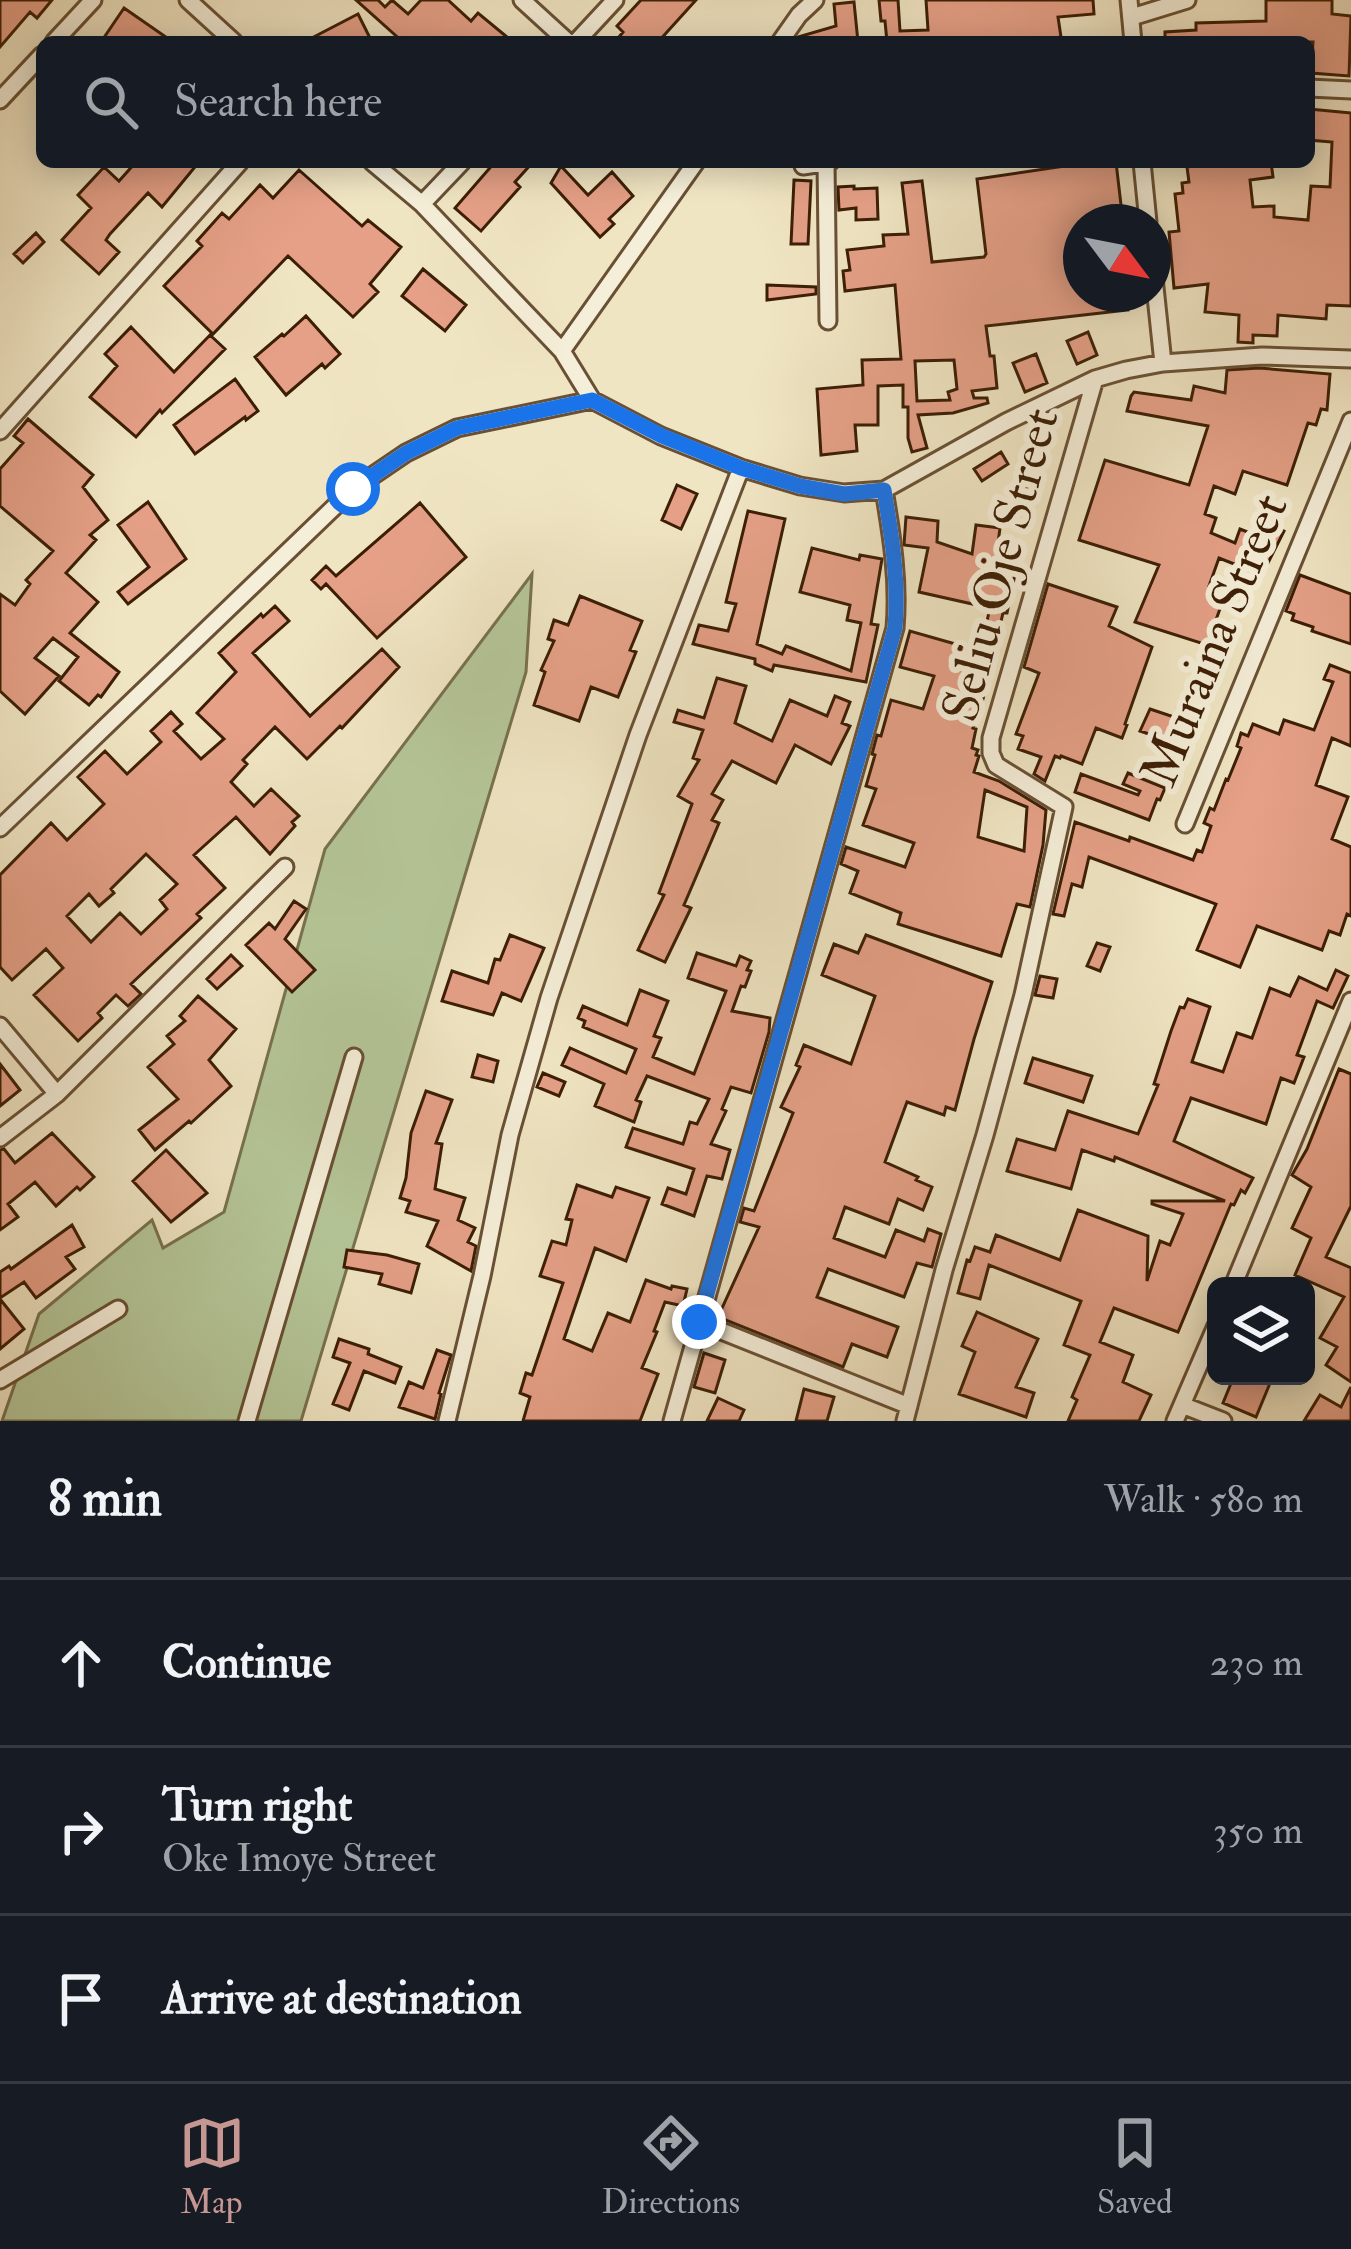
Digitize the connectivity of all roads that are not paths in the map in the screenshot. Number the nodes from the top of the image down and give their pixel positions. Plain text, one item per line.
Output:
1 (93, 0) edge
2 (188, 0) edge
3 (523, 0) edge
4 (615, 0) edge
5 (815, 0) edge
6 (1187, 0) edge
7 (1131, 9) edge
8 (60, 36) edge
9 (227, 36) edge
10 (565, 36) edge
11 (578, 36) edge
12 (784, 36) edge
13 (36, 61) edge
14 (1315, 88) edge
15 (1351, 90) edge
16 (0, 100) edge
17 (235, 168) edge
18 (379, 168) edge
19 (455, 168) edge
20 (692, 168) edge
21 (829, 168) edge
22 (1143, 168) edge
23 (422, 204) junction
24 (1146, 204) edge
25 (1157, 312) edge
26 (828, 321) dead end
27 (562, 351) junction
28 (1351, 359) edge
29 (1162, 363) junction
30 (1096, 379) junction
31 (592, 400) junction
32 (1351, 421) edge
33 (0, 431) edge
34 (741, 468) junction
35 (884, 490) junction
36 (1185, 824) dead end
37 (0, 827) edge
38 (285, 867) dead end
39 (1351, 1001) edge
40 (0, 1026) edge
41 (1345, 1029) edge
42 (354, 1057) dead end
43 (57, 1094) junction
44 (0, 1138) edge
45 (1237, 1277) edge
46 (118, 1309) dead end
47 (699, 1322) junction
48 (1207, 1347) edge
49 (0, 1381) edge
50 (1179, 1413) edge
51 (907, 1414) edge
52 (247, 1421) edge
53 (447, 1421) edge
54 (672, 1421) edge
55 (1223, 1421) edge

1 - 8 street
2 - 9 street
3 - 10 street
4 - 11 street
5 - 12 street
6 - 7 street
13 - 16 street
14 - 15 street
17 - 33 street
18 - 23 street
19 - 23 street
20 - 27 street
21 - 26 street
22 - 24 street
23 - 27 street
25 - 29 street
27 - 31 street
28 - 29 street
29 - 30 street
30 - 35 street
30 - 51 street, Seliu Oje Street
31 - 34 street
31 - 37 street
32 - 36 street, Muraina Street
34 - 35 street
34 - 53 street
35 - 47 street
38 - 43 street
39 - 41 street
40 - 43 street
41 - 45 street
42 - 52 street
43 - 44 street
46 - 49 street
47 - 51 street
47 - 54 street
48 - 50 street
50 - 55 street

